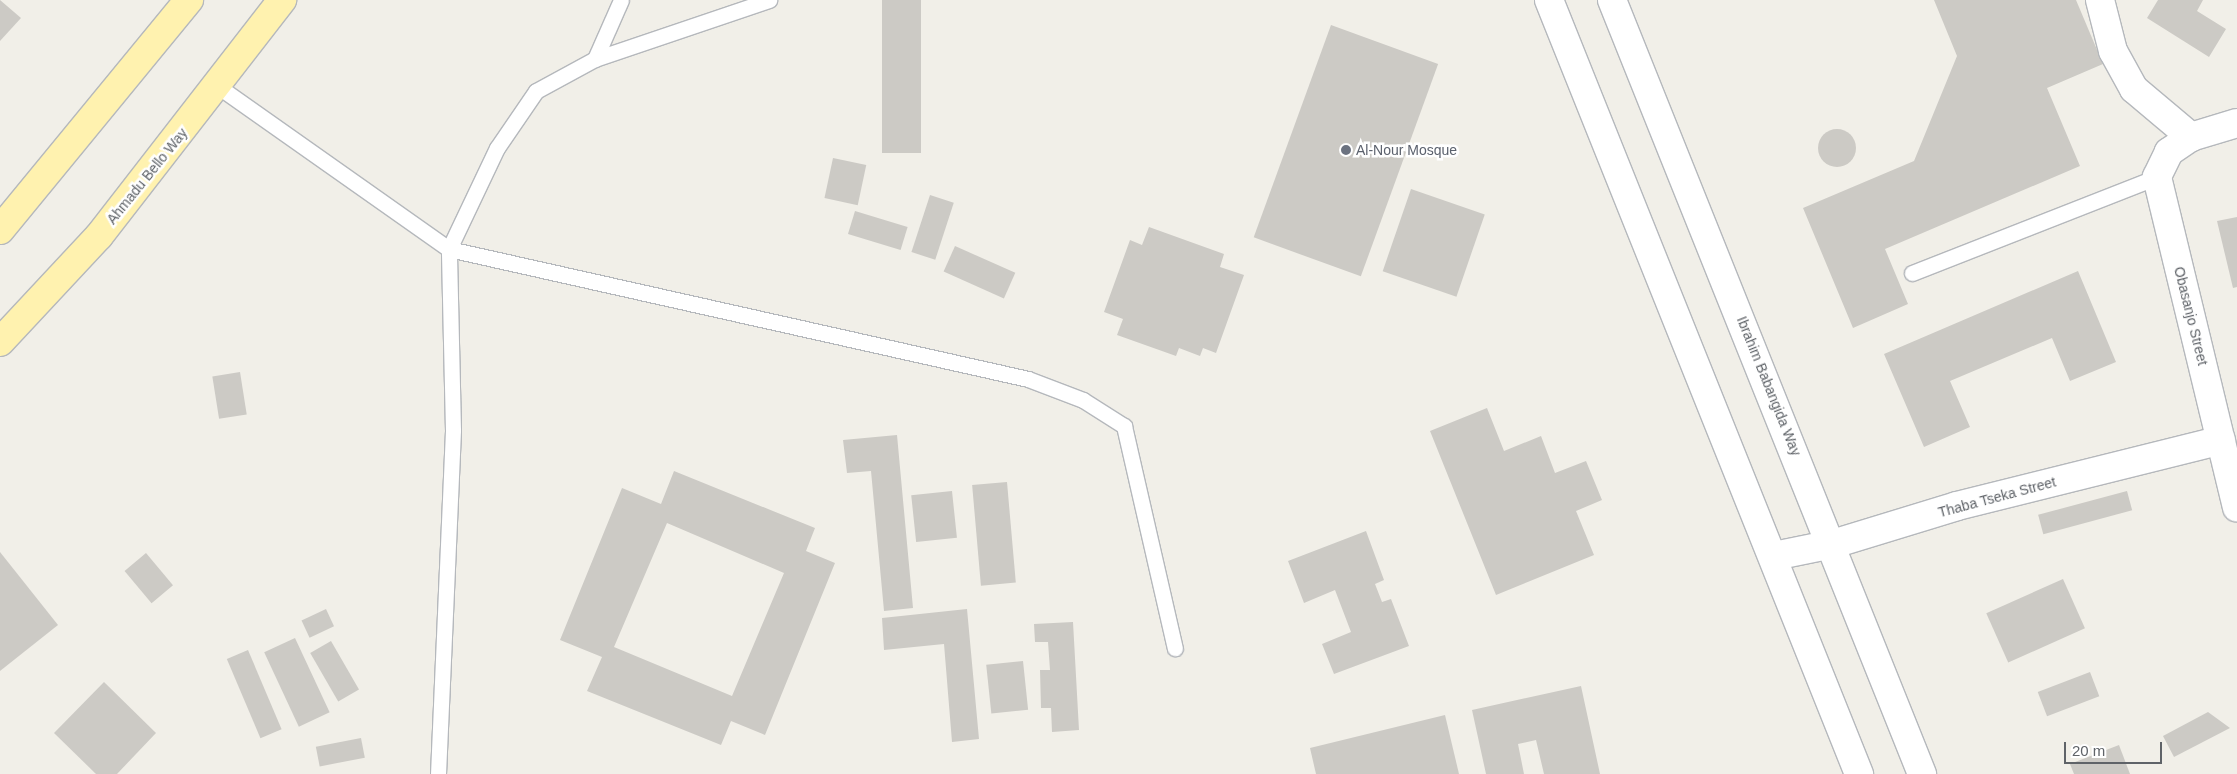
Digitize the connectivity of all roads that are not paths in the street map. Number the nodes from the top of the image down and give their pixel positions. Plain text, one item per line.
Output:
1 (189, 0) edge
2 (282, 0) edge
3 (621, 0) edge
4 (769, 0) edge
5 (1549, 0) edge
6 (1612, 0) edge
7 (2100, 0) edge
8 (595, 59) junction
9 (219, 87) junction
10 (2237, 123) edge
11 (2191, 137) junction
12 (2157, 177) junction
13 (0, 230) edge
14 (449, 249) junction
15 (1912, 274) dead end
16 (0, 342) edge
17 (2221, 440) junction
18 (2237, 506) edge
19 (1834, 544) junction
20 (1774, 556) junction
21 (1175, 648) dead end
22 (438, 774) edge
23 (1859, 774) edge
24 (1922, 774) edge

1 - 13 main road
2 - 9 main road, Ahmadu Bello Way
3 - 8 lane
4 - 8 lane
5 - 20 main road
6 - 19 main road, Ibrahim Babangida Way
7 - 11 main road
8 - 14 lane
9 - 14 lane
9 - 16 main road, Ahmadu Bello Way
10 - 11 main road
11 - 12 main road
12 - 15 lane
12 - 17 main road, Obasanjo Street
14 - 21 lane
14 - 22 lane
17 - 18 main road, Obasanjo Street
17 - 19 main road, Thaba Tseka Street
19 - 20 main road, Thaba Tseka Street
19 - 24 main road, Ibrahim Babangida Way
20 - 23 main road

